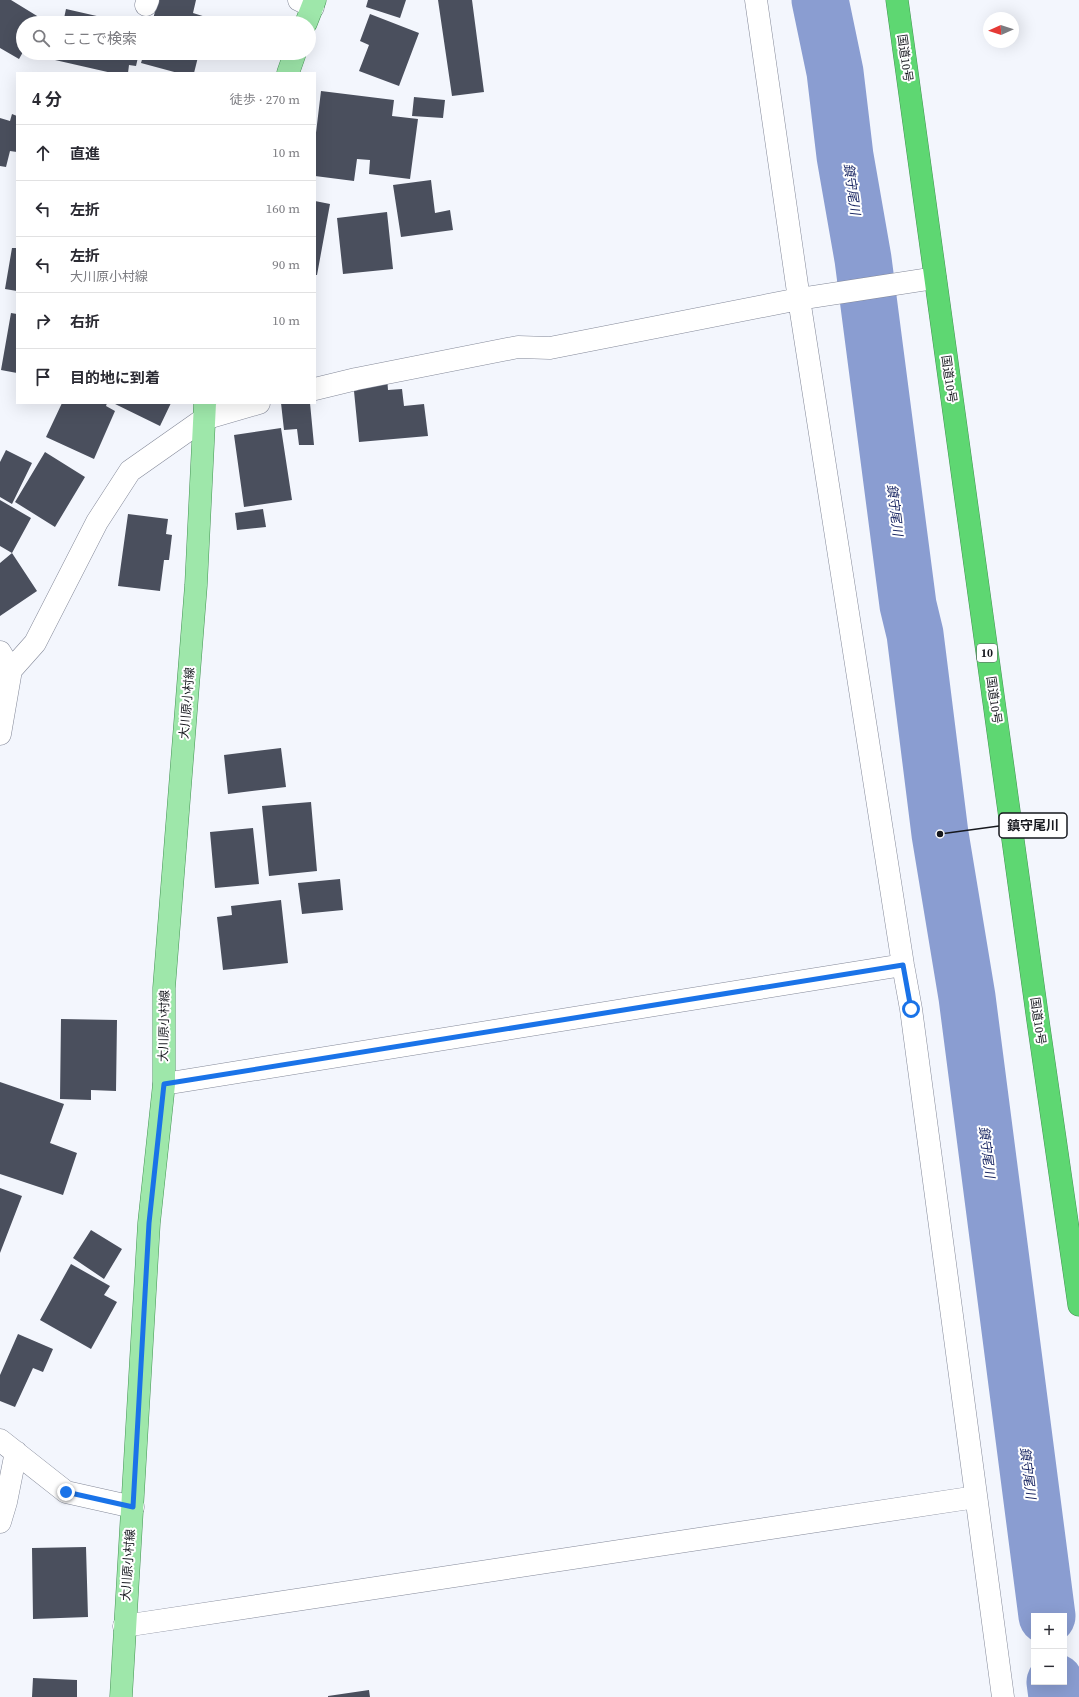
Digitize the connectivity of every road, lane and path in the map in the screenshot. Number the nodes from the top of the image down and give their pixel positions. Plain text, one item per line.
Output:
1 (756, 0) edge
2 (897, 0) edge
3 (293, 60) edge
4 (288, 72) edge
5 (935, 278) junction
6 (806, 298) junction
7 (316, 389) edge
8 (252, 404) edge
9 (205, 411) edge
10 (5, 661) edge
11 (0, 734) edge
12 (903, 965) junction
13 (164, 1084) junction
14 (1079, 1305) edge
15 (8, 1446) edge
16 (976, 1496) junction
17 (133, 1507) junction
18 (0, 1522) edge
19 (124, 1626) junction
20 (121, 1697) edge
21 (1003, 1697) edge

1 - 6 street
2 - 5 highway, 国道10号 / 10
3 - 4 main road
5 - 6 street
5 - 14 highway, 国道10号 / 10
6 - 7 street
6 - 12 street
8 - 9 street
9 - 10 street
9 - 13 main road, 大川原小村線
10 - 11 street
12 - 13 street
12 - 16 street
13 - 17 main road, 大川原小村線
15 - 17 street
15 - 18 street
16 - 19 street
16 - 21 street
17 - 19 main road, 大川原小村線
19 - 20 main road, 大川原小村線

